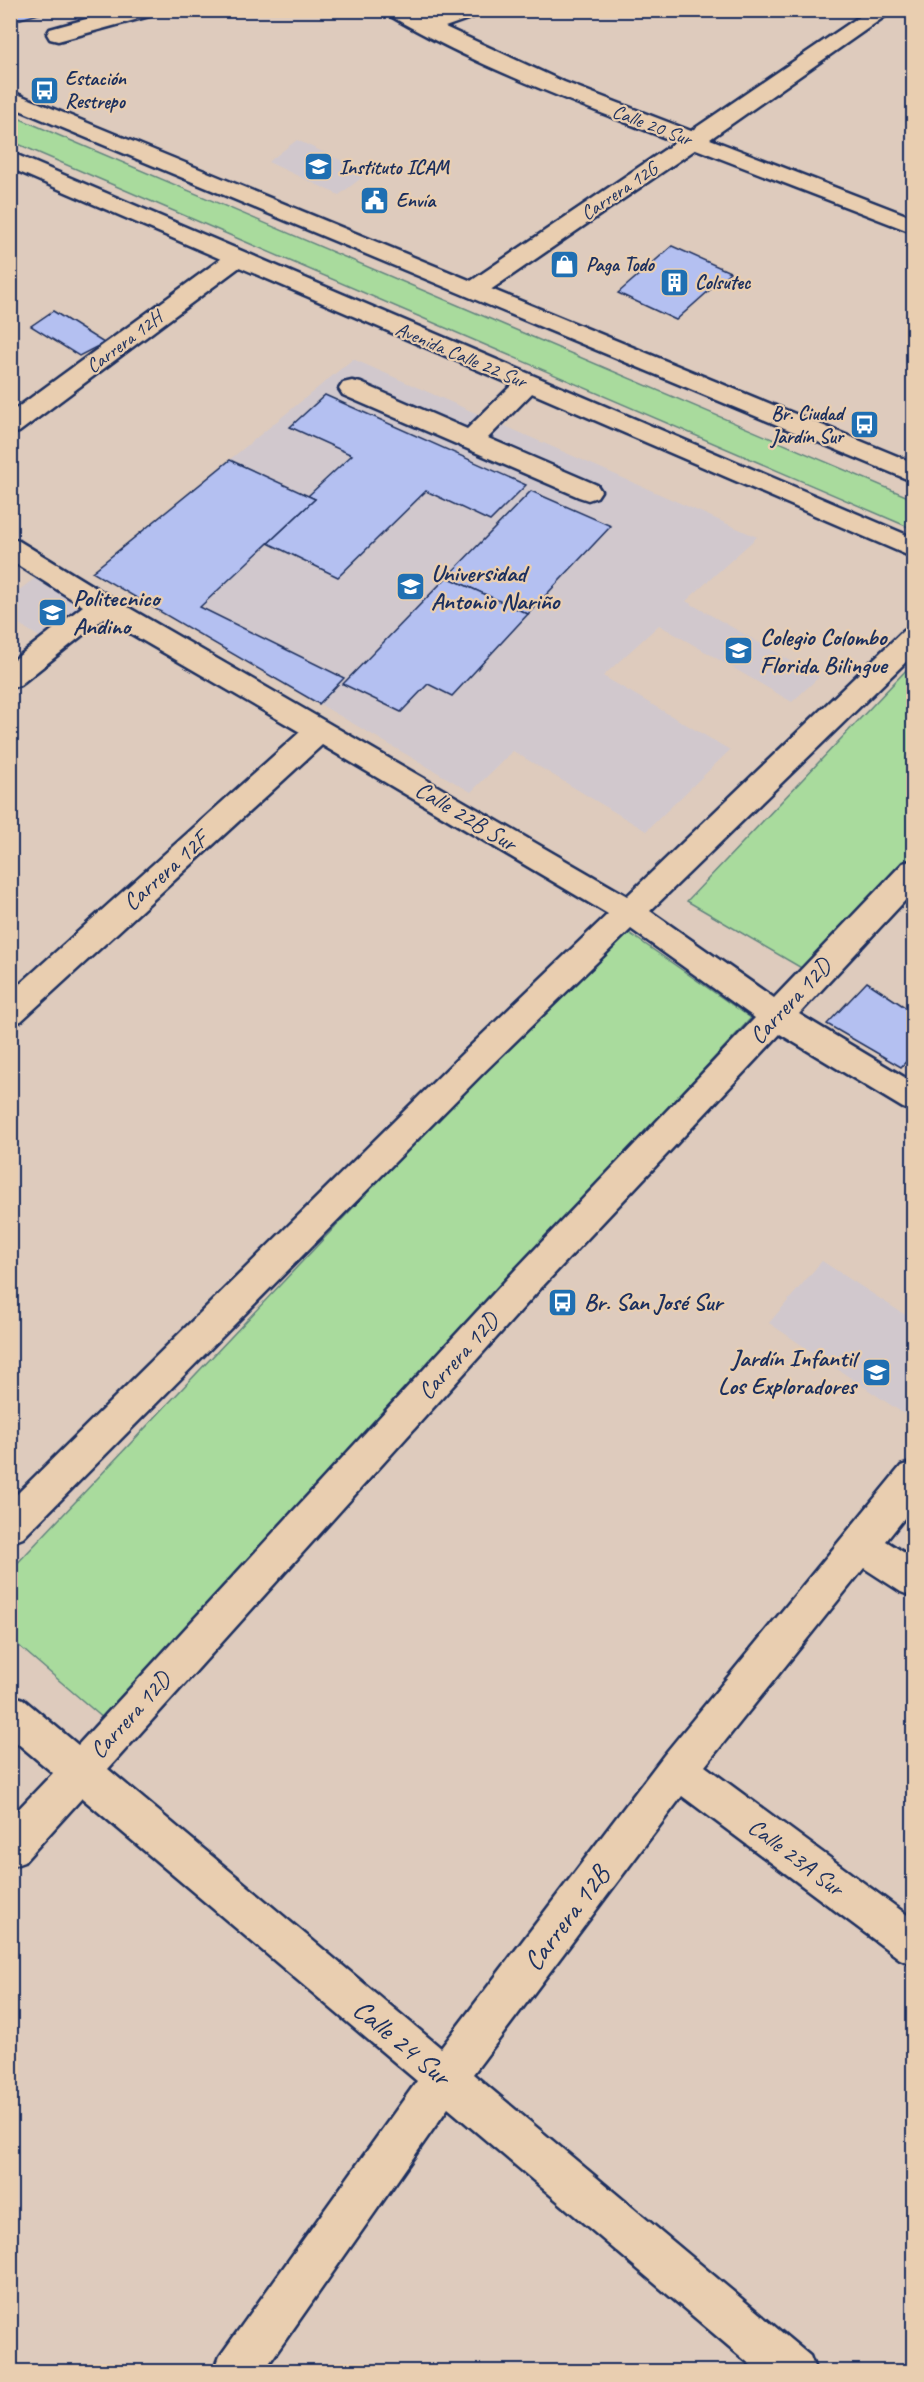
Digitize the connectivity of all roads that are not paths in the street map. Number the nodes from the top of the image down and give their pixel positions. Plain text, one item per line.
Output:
1 (145, 10) edge
2 (397, 10) edge
3 (471, 10) edge
4 (884, 10) edge
5 (426, 27) junction
6 (58, 34) dead end
7 (10, 98) edge
8 (693, 141) junction
9 (10, 159) edge
10 (914, 226) edge
11 (237, 258) junction
12 (474, 290) junction
13 (528, 384) junction
14 (352, 389) dead end
15 (16, 416) edge
16 (471, 440) junction
17 (914, 473) edge
18 (588, 491) dead end
19 (10, 547) edge
20 (914, 549) edge
21 (102, 605) junction
22 (914, 637) edge
23 (10, 678) edge
24 (320, 730) junction
25 (914, 871) edge
26 (629, 912) junction
27 (10, 1012) edge
28 (775, 1016) junction
29 (914, 1099) edge
30 (914, 1478) edge
31 (10, 1526) edge
32 (859, 1544) junction
33 (914, 1580) edge
34 (10, 1712) edge
35 (678, 1769) junction
36 (79, 1771) junction
37 (10, 1848) edge
38 (914, 1945) edge
39 (444, 2078) junction
40 (236, 2372) edge
41 (794, 2372) edge

1 - 6 street
2 - 5 street, Calle 20 Sur
3 - 5 street
4 - 8 street, Carrera 12G
5 - 8 street, Calle 20 Sur
7 - 12 street
8 - 10 street, Calle 20 Sur
8 - 12 street, Carrera 12G
9 - 11 street, Avenida Calle 22 Sur
11 - 13 street, Avenida Calle 22 Sur
11 - 15 street, Carrera 12H
12 - 17 street
13 - 16 street
13 - 20 street, Avenida Calle 22 Sur
14 - 16 street
16 - 18 street
19 - 21 street, Calle 22B Sur
21 - 23 street
21 - 24 street, Calle 22B Sur
22 - 26 street
24 - 26 street, Calle 22B Sur
24 - 27 street, Carrera 12F
25 - 28 street, Carrera 12D
26 - 28 street, Calle 22B Sur
26 - 31 street
28 - 29 street, Calle 22B Sur
28 - 36 street, Carrera 12D
30 - 32 street, Carrera 12B
32 - 33 street
32 - 35 street, Carrera 12B
34 - 36 street, Calle 24 Sur
35 - 38 street, Calle 23A Sur
35 - 39 street, Carrera 12B
36 - 37 street, Carrera 12D
36 - 39 street, Calle 24 Sur
39 - 40 street, Carrera 12B
39 - 41 street, Calle 24 Sur

